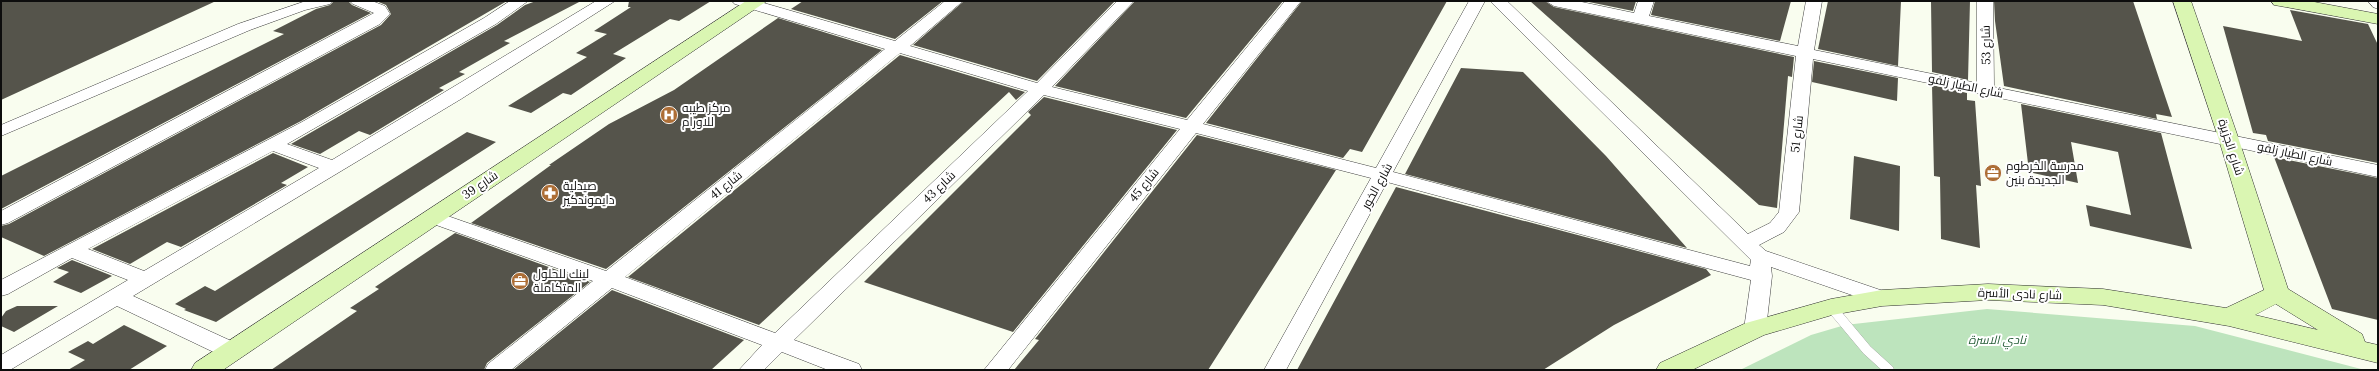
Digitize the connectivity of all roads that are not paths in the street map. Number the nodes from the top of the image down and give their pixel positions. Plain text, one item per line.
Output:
1 (326, 1) edge
2 (358, 1) edge
3 (520, 1) edge
4 (607, 1) edge
5 (955, 1) edge
6 (1126, 1) edge
7 (1293, 1) edge
8 (1477, 1) edge
9 (1498, 1) edge
10 (1554, 1) edge
11 (1646, 1) edge
12 (1814, 1) edge
13 (1985, 1) edge
14 (2182, 1) edge
15 (2280, 1) edge
16 (2347, 1) edge
17 (2376, 1) edge
18 (750, 2) edge
19 (2378, 5) edge
20 (1640, 18) junction
21 (2378, 19) edge
22 (897, 47) junction
23 (1805, 53) junction
24 (1040, 89) junction
25 (1986, 90) junction
26 (1190, 127) junction
27 (1, 131) edge
28 (2229, 140) junction
29 (273, 145) junction
30 (334, 167) junction
31 (2378, 171) edge
32 (1383, 175) junction
33 (432, 217) junction
34 (1, 219) edge
35 (71, 250) junction
36 (1756, 258) junction
37 (146, 279) junction
38 (609, 279) junction
39 (2, 287) edge
40 (2277, 294) junction
41 (116, 297) junction
42 (1882, 298) junction
43 (1830, 307) junction
44 (2229, 317) junction
45 (1755, 329) junction
46 (778, 343) junction
47 (232, 351) junction
48 (2374, 353) edge
49 (1, 365) edge
50 (204, 370) edge
51 (496, 370) edge
52 (750, 370) edge
53 (851, 370) edge
54 (995, 370) edge
55 (1275, 370) edge
56 (1669, 370) edge
57 (1889, 370) edge

1 - 27 street
2 - 34 street
3 - 29 street
4 - 30 street
5 - 22 street, شارع 41
6 - 24 street, شارع 43
7 - 26 street, شارع 45
8 - 32 street, شارع الخور
9 - 36 street
10 - 20 street, شارع الطيار زلفو
11 - 20 street
12 - 23 street, شارع 51
13 - 25 street, شارع 53
14 - 28 street, شارع الجزيرة
15 - 21 street
16 - 19 street
17 - 19 street
18 - 22 street
18 - 33 street, شارع 39
20 - 23 street, شارع الطيار زلفو
22 - 24 street
22 - 38 street, شارع 41
23 - 25 street, شارع الطيار زلفو
23 - 36 street, شارع 51
24 - 26 street
24 - 46 street, شارع 43
25 - 28 street, شارع الطيار زلفو
26 - 32 street
26 - 54 street, شارع 45
28 - 31 street, شارع الطيار زلفو
28 - 40 street, شارع الجزيرة
29 - 30 street
29 - 35 street
30 - 37 street
32 - 36 street
32 - 55 street, شارع الخور
33 - 38 street
33 - 47 street, شارع 39
35 - 37 street
35 - 39 street
36 - 42 street
36 - 45 street
37 - 41 street
38 - 46 street
38 - 51 street, شارع 41
40 - 44 street
40 - 48 street
41 - 47 street
41 - 49 street
42 - 43 street, شارع نادى الأسرة
42 - 44 street, شارع نادى الأسرة
43 - 45 street, شارع نادى الأسرة
43 - 57 lane
44 - 48 street, شارع نادى الأسرة
45 - 56 street, شارع نادى الأسرة
46 - 52 street, شارع 43
46 - 53 street
47 - 50 street, شارع 39

